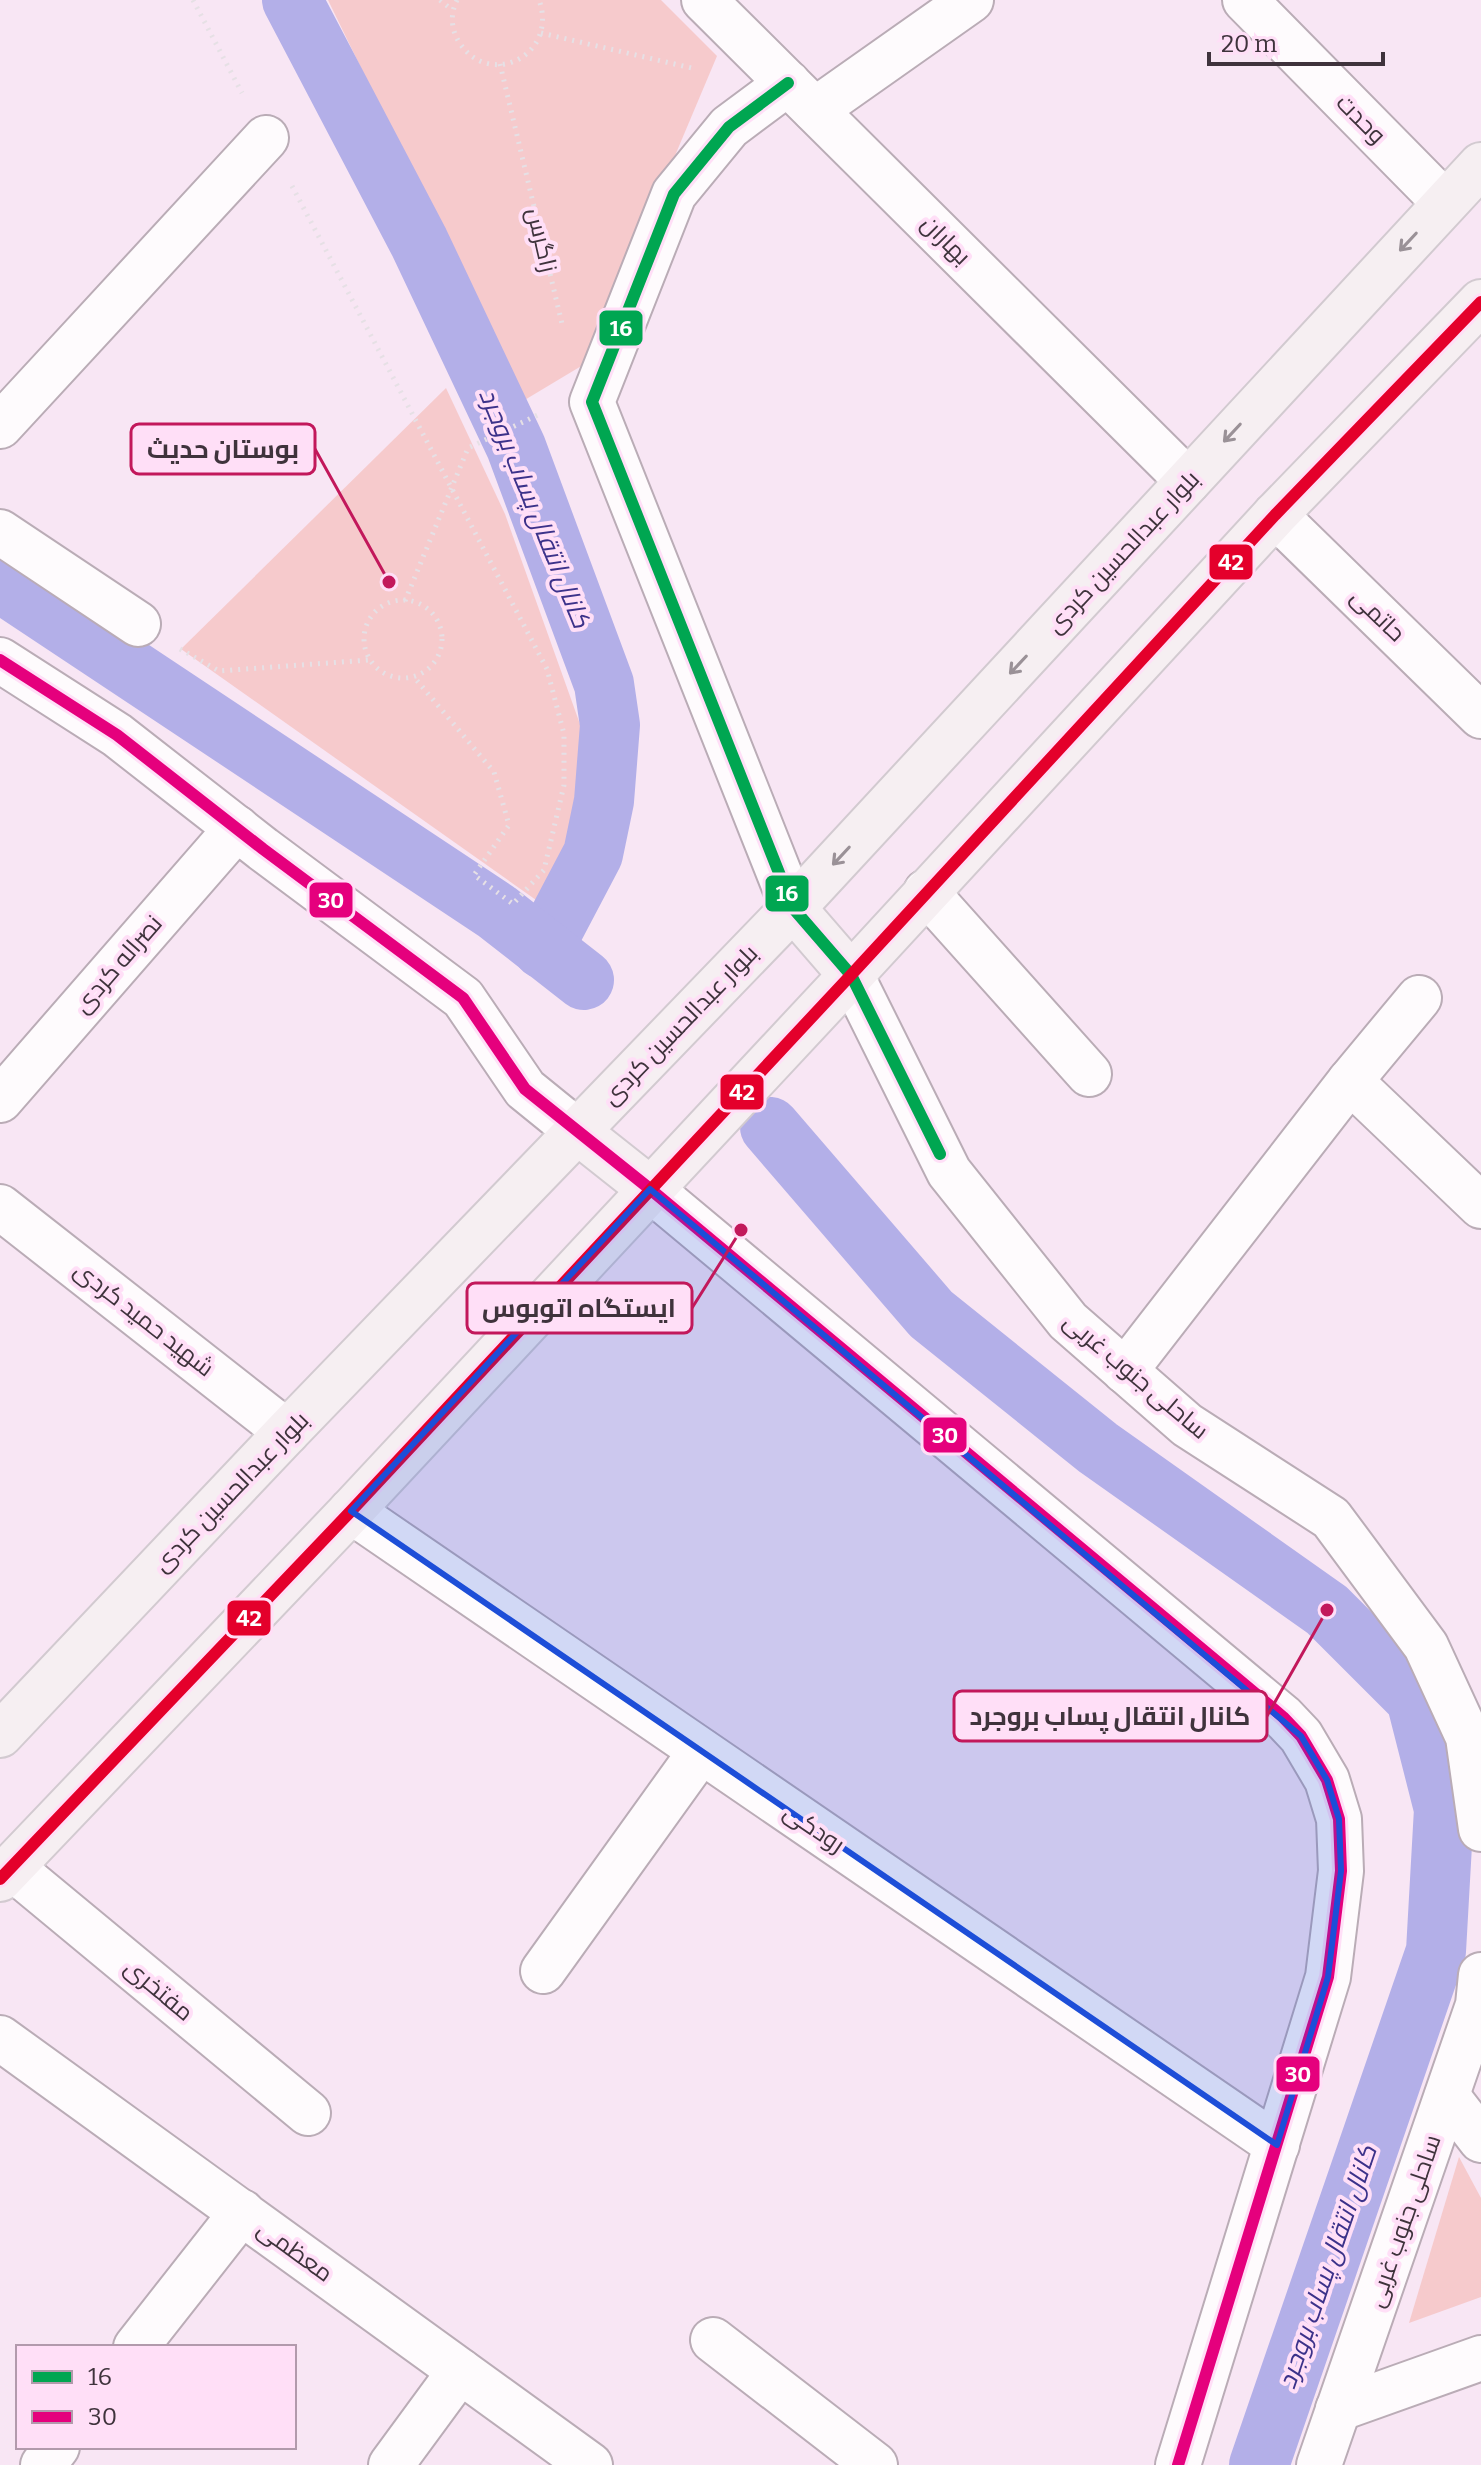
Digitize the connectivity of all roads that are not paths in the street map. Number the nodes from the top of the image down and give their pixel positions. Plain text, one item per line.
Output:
1 (704, 0) edge
2 (971, 0) edge
3 (1245, 0) edge
4 (795, 94) junction
5 (266, 138) road end
6 (1481, 165) edge
7 (1445, 203) junction
8 (1481, 302) edge
9 (0, 426) edge
10 (1188, 481) junction
11 (1275, 515) junction
12 (0, 532) edge
13 (138, 624) road end
14 (0, 660) edge
15 (1481, 716) edge
16 (237, 828) junction
17 (926, 892) junction
18 (793, 908) junction
19 (851, 975) junction
20 (1419, 998) dead end
21 (1089, 1074) dead end
22 (1350, 1081) junction
23 (0, 1100) edge
24 (578, 1132) junction
25 (650, 1189) junction
26 (1481, 1206) edge
27 (0, 1207) edge
28 (1125, 1371) junction
29 (287, 1432) junction
30 (351, 1511) junction
31 (0, 1735) edge
32 (701, 1751) junction
33 (1481, 1829) edge
34 (6, 1873) edge
35 (543, 1971) dead end
36 (1481, 1975) edge
37 (0, 2038) edge
38 (1447, 2096) junction
39 (308, 2113) dead end
40 (1481, 2140) edge
41 (1277, 2145) junction
42 (242, 2212) junction
43 (713, 2340) dead end
44 (138, 2345) edge
45 (1481, 2358) edge
46 (460, 2371) junction
47 (1338, 2409) junction
48 (55, 2449) edge
49 (43, 2465) edge
50 (391, 2465) edge
51 (590, 2465) edge
52 (875, 2465) edge
53 (1178, 2465) edge
54 (1319, 2465) edge

1 - 4 street, بهاران
2 - 4 street
3 - 7 street, وحدت
4 - 10 street, بهاران
4 - 18 street
5 - 9 street
6 - 7 main road, بلوار عبدالحسین کردی
7 -> 10 main road, بلوار عبدالحسین کردی
8 - 11 main road
10 -> 18 main road, بلوار عبدالحسین کردی
11 - 15 street, حاتمی
11 - 17 main road
12 - 13 street
14 - 16 street
16 - 23 street, نصراله کردی
16 - 24 street
17 - 19 main road
17 - 21 street
18 - 19 main road
18 - 24 main road, بلوار عبدالحسین کردی
19 - 25 main road
19 - 28 street, ساحلی جنوب غربی
20 - 22 street
22 - 26 street
22 - 28 street
24 - 25 main road
24 - 29 main road, بلوار عبدالحسین کردی
25 - 30 main road
25 - 41 street
27 - 29 street, شهید حمید کردی
28 - 33 street, ساحلی جنوب غربی
29 - 31 main road, بلوار عبدالحسین کردی
30 - 32 street, رودکی
30 - 34 main road
32 - 35 street
32 - 41 street, رودکی
34 - 39 street, مفتخری
36 - 38 street, ساحلی جنوب غربی
37 - 42 street, معظمی
38 - 40 street
38 - 47 street, ساحلی جنوب غربی
41 - 53 street
42 - 44 street
42 - 46 street, معظمی
43 - 52 street
45 - 47 street
46 - 50 street
46 - 51 street, معظمی
47 - 54 street, ساحلی جنوب غربی
48 - 49 street

